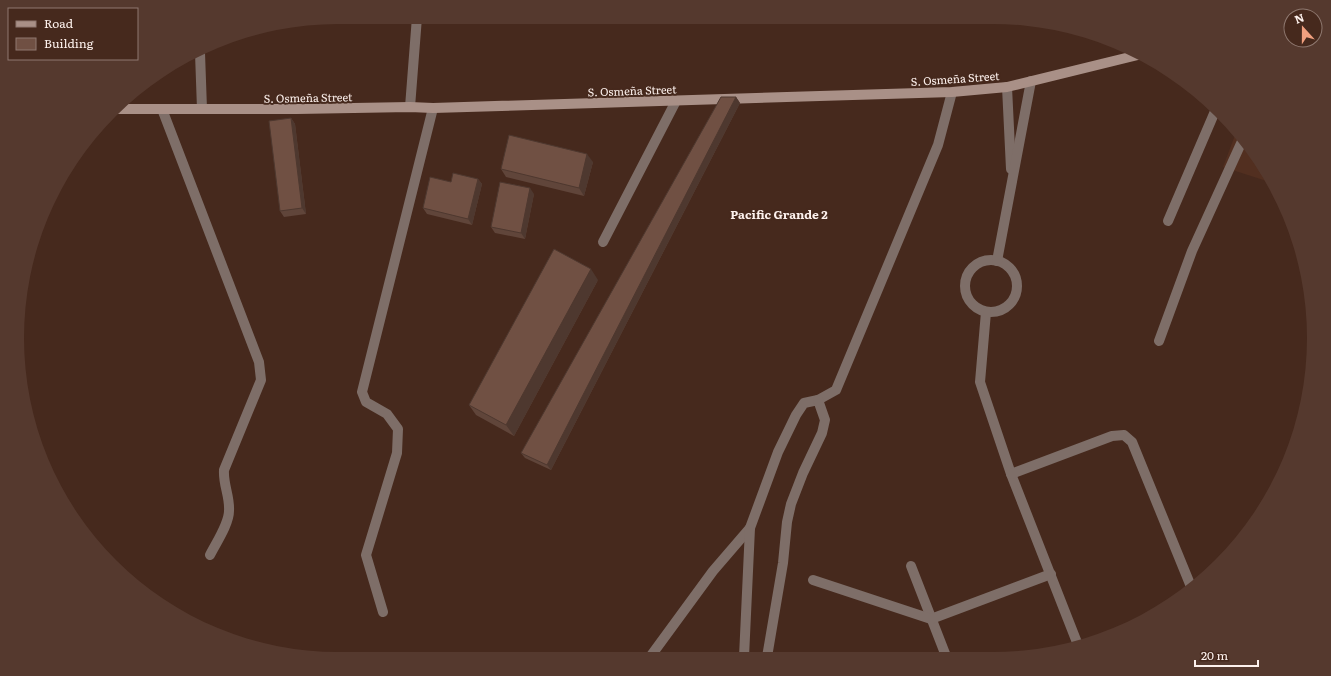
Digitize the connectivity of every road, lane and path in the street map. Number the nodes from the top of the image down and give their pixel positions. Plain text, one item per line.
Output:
1 (416, 24) edge
2 (200, 56) edge
3 (1133, 56) edge
4 (1031, 81) junction
5 (1007, 87) junction
6 (952, 92) junction
7 (676, 101) junction
8 (410, 107) junction
9 (433, 108) junction
10 (123, 109) edge
11 (202, 109) junction
12 (162, 110) junction
13 (1214, 115) edge
14 (1240, 145) edge
15 (1012, 188) junction
16 (1168, 221) dead end
17 (603, 242) dead end
18 (997, 261) junction
19 (986, 312) junction
20 (1159, 341) dead end
21 (818, 400) junction
22 (1011, 474) junction
23 (750, 528) junction
24 (210, 555) dead end
25 (911, 566) dead end
26 (1050, 574) junction
27 (813, 580) dead end
28 (1189, 583) edge
29 (383, 612) dead end
30 (932, 619) junction
31 (1076, 640) edge
32 (654, 652) edge
33 (744, 652) edge
34 (768, 652) edge
35 (944, 652) edge

1 - 8 street
2 - 11 street
3 - 4 street, S. Osmeña Street
4 - 5 street, S. Osmeña Street
4 - 15 street
5 - 6 street, S. Osmeña Street
5 - 15 street
6 - 7 street, S. Osmeña Street
6 - 21 street
7 - 9 street, S. Osmeña Street
7 - 17 street
8 - 9 street, S. Osmeña Street
8 - 11 street, S. Osmeña Street
9 - 29 street
10 - 12 street, S. Osmeña Street
11 - 12 street, S. Osmeña Street
12 - 24 street
13 - 16 street
14 - 20 street
15 - 18 street
18 - 19 street
18 - 19 street
19 - 22 street
21 - 23 street
21 - 34 street
22 - 26 street
22 - 28 street
23 - 32 street
23 - 33 street
25 - 30 street
26 - 30 street
26 - 31 street
27 - 30 street
30 - 35 street

